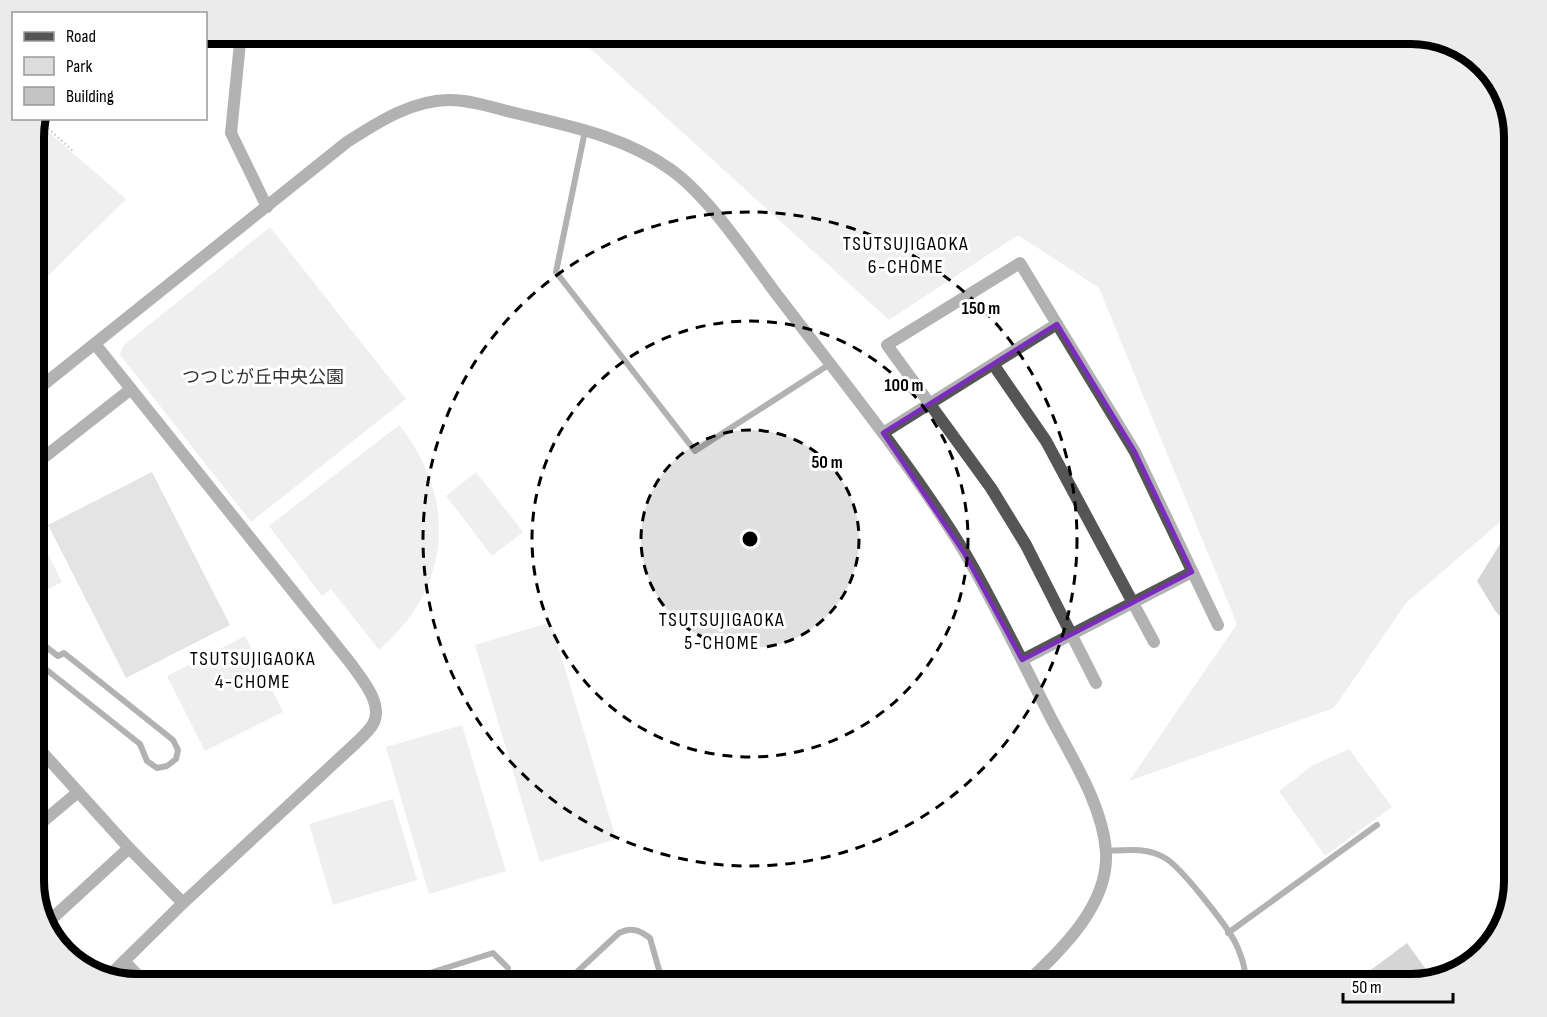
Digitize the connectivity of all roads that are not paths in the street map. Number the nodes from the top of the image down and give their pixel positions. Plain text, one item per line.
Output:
1 (240, 44) edge
2 (585, 130) junction
3 (267, 207) junction
4 (1058, 324) junction
5 (95, 344) junction
6 (830, 364) junction
7 (993, 364) junction
8 (44, 384) edge
9 (131, 389) junction
10 (930, 404) junction
11 (883, 433) junction
12 (44, 457) edge
13 (1192, 573) junction
14 (1133, 603) junction
15 (1218, 625) dead end
16 (1072, 634) junction
17 (1154, 642) dead end
18 (44, 645) edge
19 (1022, 660) junction
20 (44, 668) edge
21 (1096, 683) dead end
22 (44, 754) edge
23 (78, 792) junction
24 (44, 821) edge
25 (1377, 825) dead end
26 (129, 848) junction
27 (1106, 851) junction
28 (183, 903) junction
29 (53, 920) edge
30 (1228, 933) junction
31 (124, 961) junction
32 (508, 968) dead end
33 (114, 971) edge
34 (136, 974) edge
35 (427, 974) edge
36 (575, 974) edge
37 (660, 974) edge
38 (1035, 974) edge
39 (1244, 974) edge

1 - 3 street
2 - 3 street
2 - 6 street
2 - 6 lane
3 - 5 street
4 - 7 street
4 - 10 street
4 - 13 street
5 - 8 street
5 - 9 street
6 - 11 street
7 - 10 street
7 - 14 street
9 - 12 street
9 - 28 street
10 - 11 street
10 - 16 street
11 - 19 street
13 - 14 street
13 - 15 street
14 - 16 street
14 - 17 street
16 - 19 street
16 - 21 street
18 - 20 lane
19 - 27 street
22 - 23 street
23 - 24 street
23 - 26 street
25 - 30 lane
26 - 28 street
26 - 29 street
27 - 30 lane
27 - 38 street
28 - 31 street
30 - 39 lane
31 - 33 street
31 - 34 street
32 - 35 lane
36 - 37 lane

